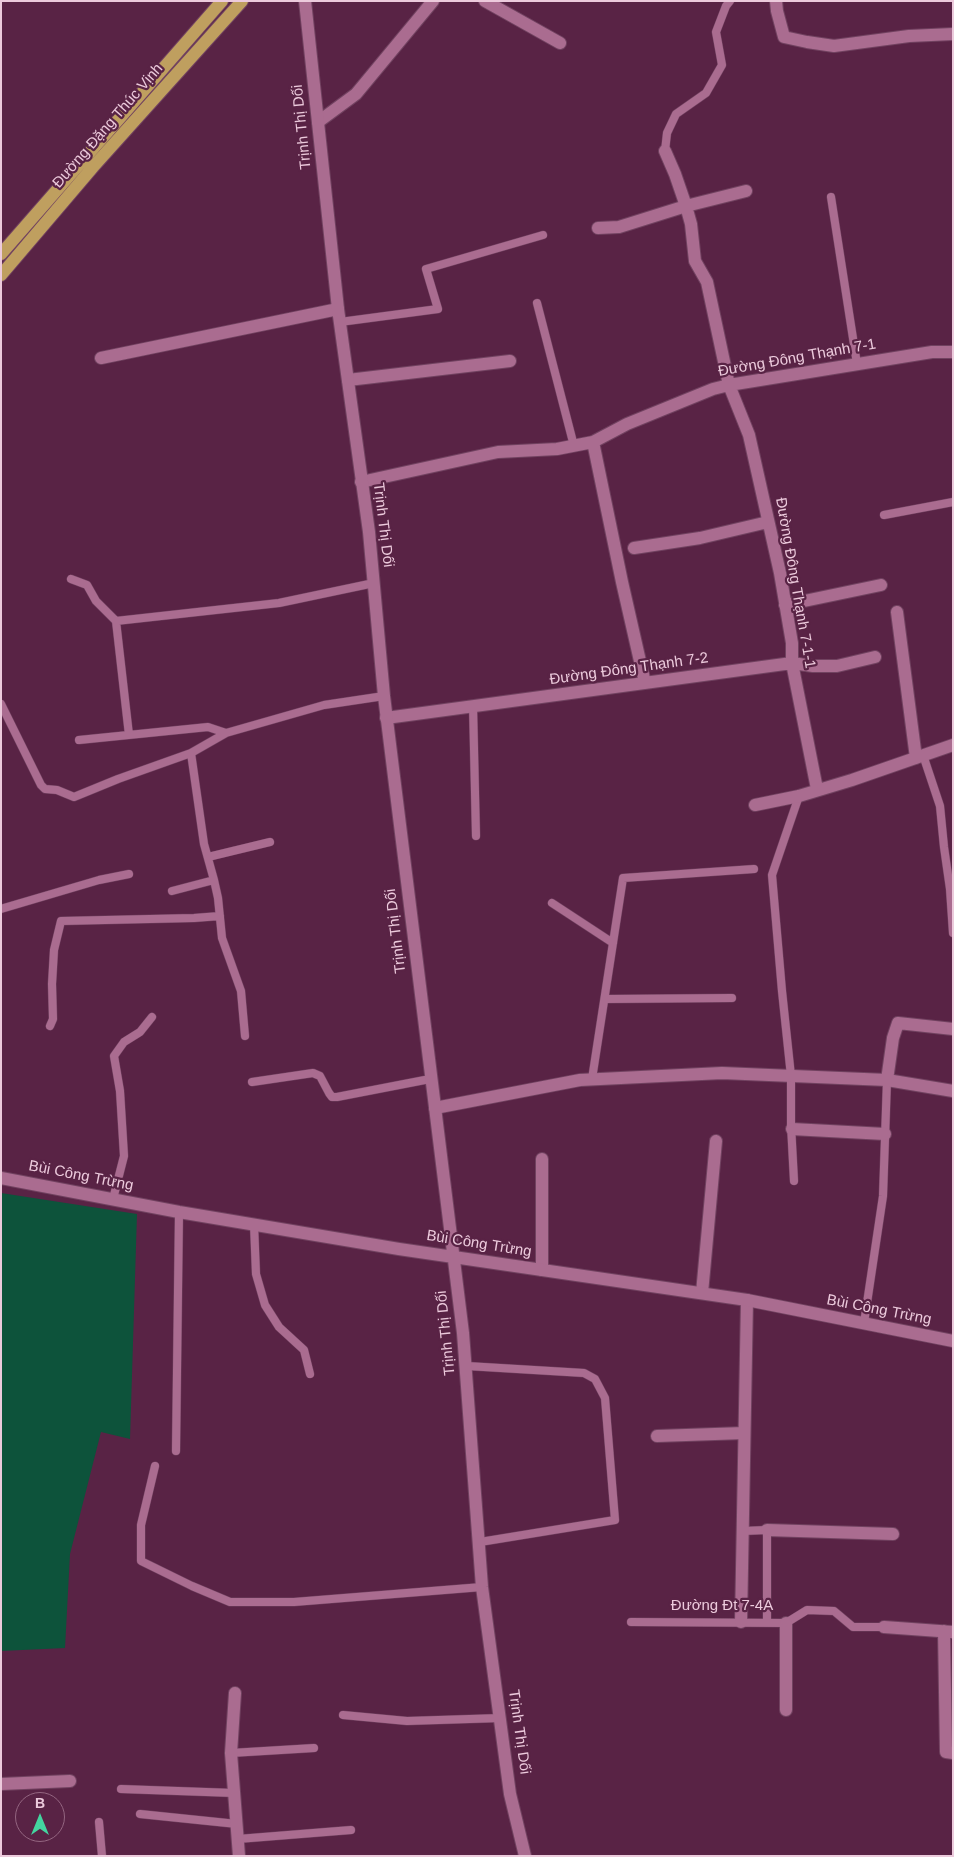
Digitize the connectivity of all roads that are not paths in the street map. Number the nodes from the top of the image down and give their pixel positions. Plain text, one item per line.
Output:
1 (222, 1) edge
2 (242, 1) edge
3 (305, 1) edge
4 (433, 1) edge
5 (485, 1) edge
6 (730, 1) edge
7 (776, 1) edge
8 (953, 34) edge
9 (560, 43) dead end
10 (318, 122) junction
11 (665, 151) joint
12 (746, 191) dead end
13 (831, 197) dead end
14 (686, 206) junction
15 (598, 228) dead end
16 (543, 235) dead end
17 (1, 254) edge
18 (1, 275) edge
19 (537, 303) dead end
20 (338, 309) junction
21 (340, 322) junction
22 (953, 352) edge
23 (101, 358) dead end
24 (510, 361) dead end
25 (857, 364) junction
26 (348, 380) junction
27 (729, 385) junction
28 (593, 442) junction
29 (574, 446) junction
30 (361, 482) junction
31 (953, 502) edge
32 (884, 514) dead end
33 (768, 522) junction
34 (634, 548) dead end
35 (71, 579) dead end
36 (374, 583) junction
37 (881, 585) dead end
38 (785, 604) junction
39 (897, 612) dead end
40 (116, 622) junction
41 (875, 657) dead end
42 (792, 663) junction
43 (645, 683) junction
44 (384, 696) junction
45 (1, 704) edge
46 (473, 706) junction
47 (386, 718) junction
48 (226, 733) junction
49 (129, 735) junction
50 (79, 740) dead end
51 (953, 745) edge
52 (191, 753) junction
53 (920, 756) junction
54 (817, 790) junction
55 (799, 796) junction
56 (755, 805) dead end
57 (476, 836) dead end
58 (270, 842) dead end
59 (208, 857) junction
60 (754, 869) dead end
61 (128, 874) dead end
62 (214, 880) junction
63 (172, 891) dead end
64 (552, 903) dead end
65 (1, 909) edge
66 (220, 916) junction
67 (953, 933) edge
68 (613, 943) junction
69 (732, 998) dead end
70 (605, 999) junction
71 (152, 1017) dead end
72 (50, 1026) dead end
73 (953, 1029) edge
74 (245, 1036) dead end
75 (791, 1076) junction
76 (430, 1079) junction
77 (592, 1079) junction
78 (887, 1080) junction
79 (252, 1082) dead end
80 (953, 1091) edge
81 (435, 1108) junction
82 (792, 1129) junction
83 (885, 1134) junction
84 (716, 1141) dead end
85 (542, 1159) dead end
86 (2, 1175) edge
87 (794, 1181) dead end
88 (113, 1199) junction
89 (179, 1212) junction
90 (254, 1224) junction
91 (454, 1258) junction
92 (542, 1270) junction
93 (702, 1294) junction
94 (747, 1300) junction
95 (864, 1323) junction
96 (953, 1341) edge
97 (467, 1366) junction
98 (310, 1374) dead end
99 (744, 1433) junction
100 (657, 1436) dead end
101 (176, 1451) dead end
102 (155, 1466) dead end
103 (767, 1530) junction
104 (743, 1531) junction
105 (893, 1534) dead end
106 (480, 1542) junction
107 (482, 1586) junction
108 (631, 1622) dead end
109 (741, 1622) junction
110 (767, 1622) junction
111 (786, 1623) junction
112 (884, 1627) joint
113 (948, 1632) edge
114 (235, 1693) dead end
115 (786, 1710) dead end
116 (343, 1715) dead end
117 (501, 1718) junction
118 (314, 1748) dead end
119 (231, 1752) junction
120 (953, 1753) edge
121 (70, 1781) dead end
122 (1, 1784) edge
123 (121, 1789) dead end
124 (234, 1793) junction
125 (140, 1814) dead end
126 (99, 1822) dead end
127 (237, 1824) junction
128 (351, 1830) dead end
129 (238, 1839) junction
130 (102, 1856) edge
131 (239, 1856) edge
132 (525, 1856) edge

1 - 17 main road, Đường Đặng Thúc Vịnh
2 - 18 main road, Đường Đặng Thúc Vịnh
3 - 10 street, Trịnh Thị Dối
4 - 10 street
5 - 9 street
6 - 11 lane
7 - 8 street
10 - 20 street, Trịnh Thị Dối
11 - 14 street, Đường Đông Thạnh 7-1-1
12 - 14 street
13 - 25 lane
14 - 15 street
14 - 27 street, Đường Đông Thạnh 7-1-1
16 - 21 lane
19 - 29 lane
20 - 21 street, Trịnh Thị Dối
20 - 23 street
21 - 26 street, Trịnh Thị Dối
22 - 25 street, Đường Đông Thạnh 7-1
24 - 26 street
25 - 27 street, Đường Đông Thạnh 7-1
26 - 30 street, Trịnh Thị Dối
27 - 28 street, Đường Đông Thạnh 7-1
27 - 33 street, Đường Đông Thạnh 7-1-1
28 - 29 street, Đường Đông Thạnh 7-1
28 - 43 street
29 - 30 street, Đường Đông Thạnh 7-1
30 - 36 street, Trịnh Thị Dối
31 - 32 lane
33 - 34 street
33 - 38 street, Đường Đông Thạnh 7-1-1
35 - 40 lane
36 - 40 lane
36 - 44 street, Trịnh Thị Dối
37 - 38 street
38 - 42 street, Đường Đông Thạnh 7-1-1
39 - 53 street
40 - 49 lane
41 - 42 street, Đường Đông Thạnh 7-2
42 - 43 street, Đường Đông Thạnh 7-2
42 - 54 street, Đường Đông Thạnh 7-1-1
43 - 46 street, Đường Đông Thạnh 7-2
44 - 47 street, Trịnh Thị Dối
44 - 48 lane
45 - 52 lane
46 - 47 street, Đường Đông Thạnh 7-2
46 - 57 lane
47 - 76 street, Trịnh Thị Dối
48 - 49 lane
48 - 52 lane
49 - 50 lane
51 - 53 street
52 - 59 lane
53 - 54 street
53 - 67 lane
54 - 55 street
55 - 56 street
55 - 75 lane
58 - 59 lane
59 - 62 lane
60 - 68 lane
61 - 65 lane
62 - 63 lane
62 - 66 lane
64 - 68 lane
66 - 72 lane
66 - 74 lane
68 - 70 lane
69 - 70 lane
70 - 77 lane
71 - 88 lane
73 - 78 street
75 - 77 street
75 - 78 street
75 - 82 lane
76 - 79 lane
76 - 81 street, Trịnh Thị Dối
77 - 81 street
78 - 80 street
78 - 83 lane
81 - 91 street, Trịnh Thị Dối
82 - 83 street
82 - 87 lane
83 - 95 lane
84 - 93 street
85 - 92 street
86 - 88 street, Bùi Công Trừng
88 - 89 street, Bùi Công Trừng
89 - 90 street, Bùi Công Trừng
89 - 101 lane
90 - 91 street, Bùi Công Trừng
90 - 98 lane
91 - 92 street, Bùi Công Trừng
91 - 97 street, Trịnh Thị Dối
92 - 93 street, Bùi Công Trừng
93 - 94 street, Bùi Công Trừng
94 - 95 street, Bùi Công Trừng
94 - 99 street
95 - 96 street, Bùi Công Trừng
97 - 106 street, Trịnh Thị Dối
97 - 106 lane
99 - 100 street
99 - 104 street
102 - 107 lane
103 - 104 lane
103 - 105 street
103 - 110 lane
104 - 109 street
106 - 107 street, Trịnh Thị Dối
107 - 117 street, Trịnh Thị Dối
108 - 109 lane, Đường Đt 7-4A
109 - 110 lane, Đường Đt 7-4A
110 - 111 lane, Đường Đt 7-4A
111 - 112 lane, Đường Đt 7-4A
111 - 115 street
112 - 113 street, Đường Đt 7-4A
113 - 120 street
114 - 119 street
116 - 117 lane
117 - 132 street, Trịnh Thị Dối
118 - 119 lane
119 - 124 street
121 - 122 street
123 - 124 lane
124 - 127 street
125 - 127 lane
126 - 130 lane
127 - 129 street
128 - 129 lane
129 - 131 street

